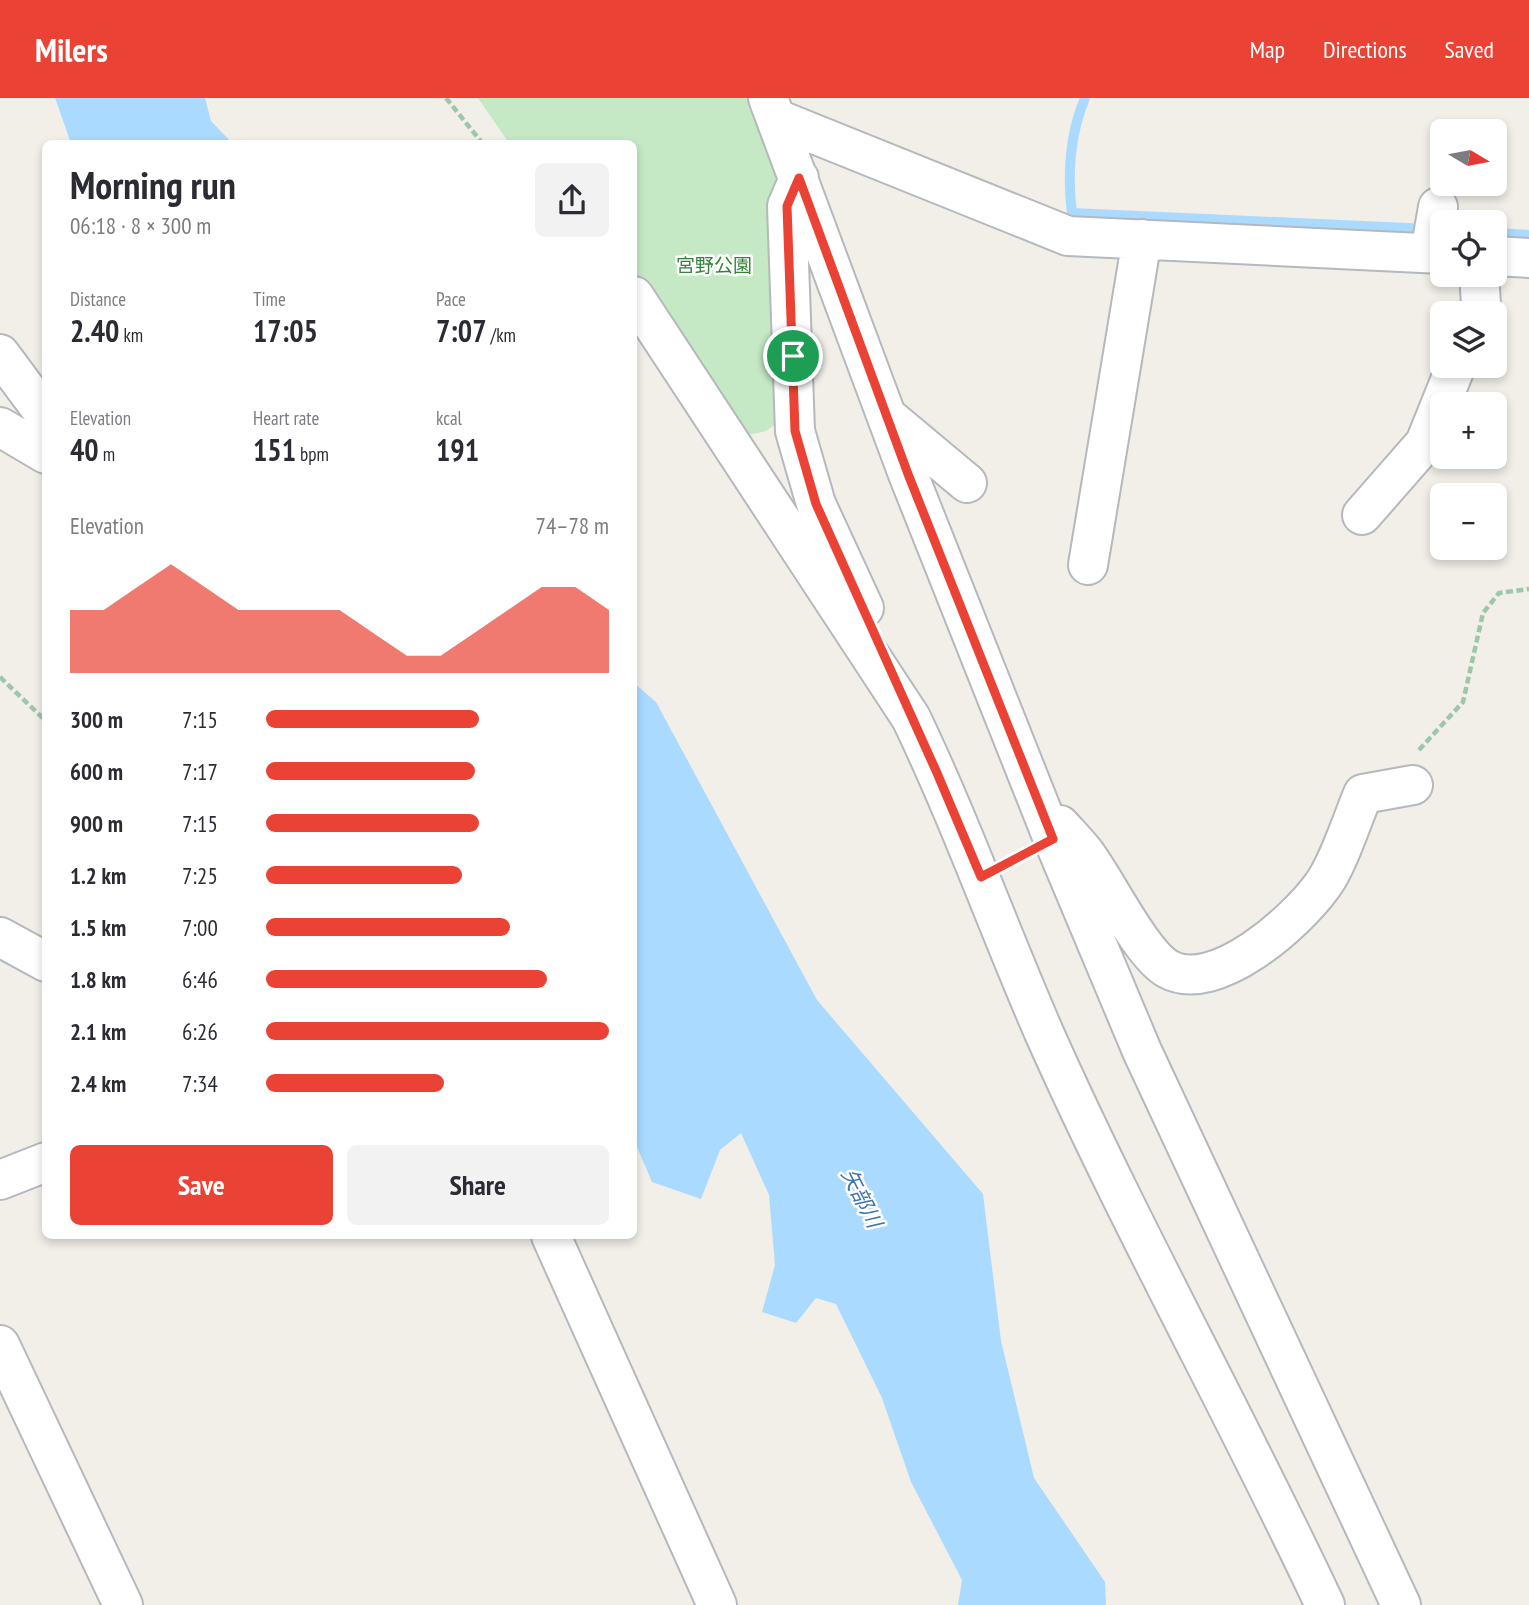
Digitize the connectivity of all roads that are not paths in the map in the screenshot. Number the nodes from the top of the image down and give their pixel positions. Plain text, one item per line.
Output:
1 (772, 109) edge
2 (799, 178) junction
3 (1438, 207) dead end
4 (1438, 210) edge
5 (1142, 239) junction
6 (1430, 254) edge
7 (1507, 257) edge
8 (1529, 258) edge
9 (637, 301) edge
10 (0, 354) edge
11 (1451, 378) edge
12 (42, 411) edge
13 (886, 414) junction
14 (0, 427) edge
15 (42, 452) edge
16 (967, 483) dead end
17 (1362, 515) dead end
18 (1088, 565) dead end
19 (911, 718) junction
20 (1415, 768) road end
21 (1037, 799) junction
22 (0, 937) edge
23 (42, 960) edge
24 (42, 1164) edge
25 (0, 1180) edge
26 (552, 1239) edge
27 (0, 1345) edge
28 (123, 1605) edge
29 (717, 1605) edge
30 (1325, 1605) edge
31 (1401, 1605) edge

1 - 2 street
1 - 5 street
2 - 13 street
2 - 19 street
3 - 4 street
5 - 6 street
5 - 18 street
7 - 8 street
9 - 19 street
10 - 12 street
11 - 17 street
13 - 16 street
13 - 21 street
14 - 15 street
19 - 30 street
20 - 21 street
21 - 31 street
22 - 23 street
24 - 25 street
26 - 29 street
27 - 28 street

